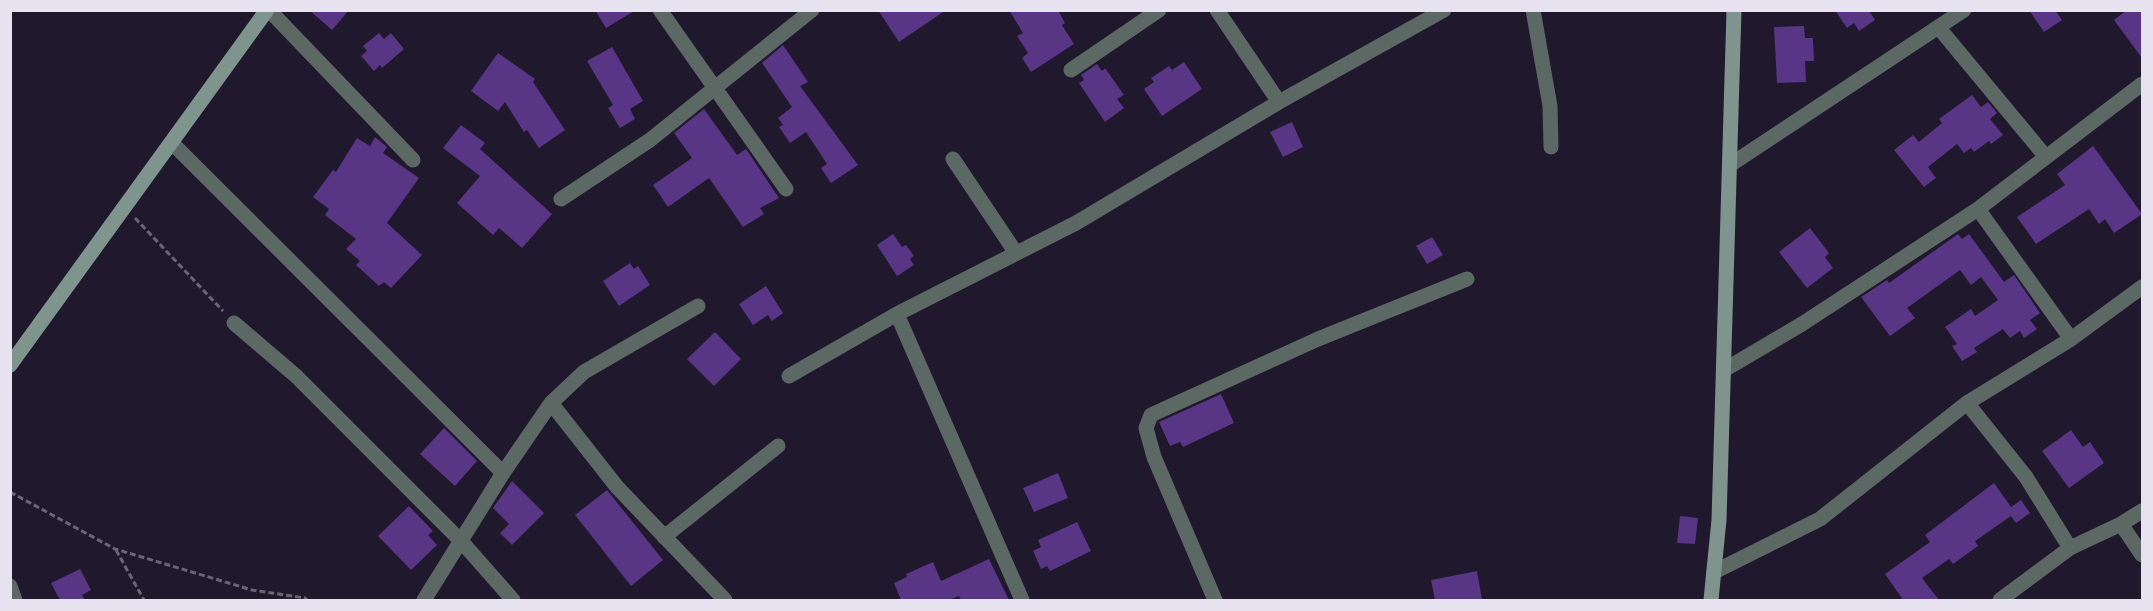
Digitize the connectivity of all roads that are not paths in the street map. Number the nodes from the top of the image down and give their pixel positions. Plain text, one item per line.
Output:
1 (268, 10) edge
2 (660, 10) edge
3 (812, 10) edge
4 (1159, 10) edge
5 (1217, 10) edge
6 (1444, 10) edge
7 (1533, 10) edge
8 (1734, 10) edge
9 (1964, 10) edge
10 (1939, 28) junction
11 (1071, 70) dead end
12 (2142, 84) edge
13 (715, 86) junction
14 (1279, 102) junction
15 (172, 144) junction
16 (1551, 147) dead end
17 (2046, 157) junction
18 (953, 159) dead end
19 (413, 160) dead end
20 (1730, 165) junction
21 (786, 189) dead end
22 (561, 199) dead end
23 (1978, 209) junction
24 (1016, 254) junction
25 (1467, 279) dead end
26 (2142, 287) edge
27 (698, 306) dead end
28 (897, 314) junction
29 (234, 322) road end
30 (2071, 339) junction
31 (10, 365) edge
32 (1724, 370) junction
33 (789, 376) dead end
34 (551, 403) junction
35 (1967, 403) junction
36 (778, 446) dead end
37 (503, 472) junction
38 (2142, 511) edge
39 (2121, 524) junction
40 (664, 537) junction
41 (461, 541) junction
42 (2070, 548) junction
43 (2142, 555) edge
44 (1714, 572) junction
45 (10, 586) edge
46 (15, 600) edge
47 (424, 600) edge
48 (513, 600) edge
49 (725, 600) edge
50 (1022, 600) edge
51 (1215, 600) edge
52 (1711, 600) edge
53 (2000, 600) edge

1 - 15 street
1 - 19 street
2 - 13 street
3 - 13 street
4 - 11 street
5 - 14 street
6 - 14 street
7 - 16 street
8 - 20 street
9 - 10 street
10 - 17 street
10 - 20 street
12 - 17 street
13 - 21 street
13 - 22 street
14 - 24 street
15 - 31 street
15 - 37 street
17 - 23 street
18 - 24 street
20 - 32 street
23 - 30 street
23 - 32 street
24 - 28 street
25 - 51 street
26 - 30 street
27 - 34 street
28 - 33 street
28 - 50 street
29 - 41 street
30 - 35 street
32 - 44 street
34 - 37 street
34 - 40 street
35 - 42 street
35 - 44 street
36 - 40 street
37 - 41 street
38 - 39 street
39 - 42 street
39 - 43 street
40 - 49 street
41 - 47 street
41 - 48 street
42 - 53 street
44 - 52 street
45 - 46 street

